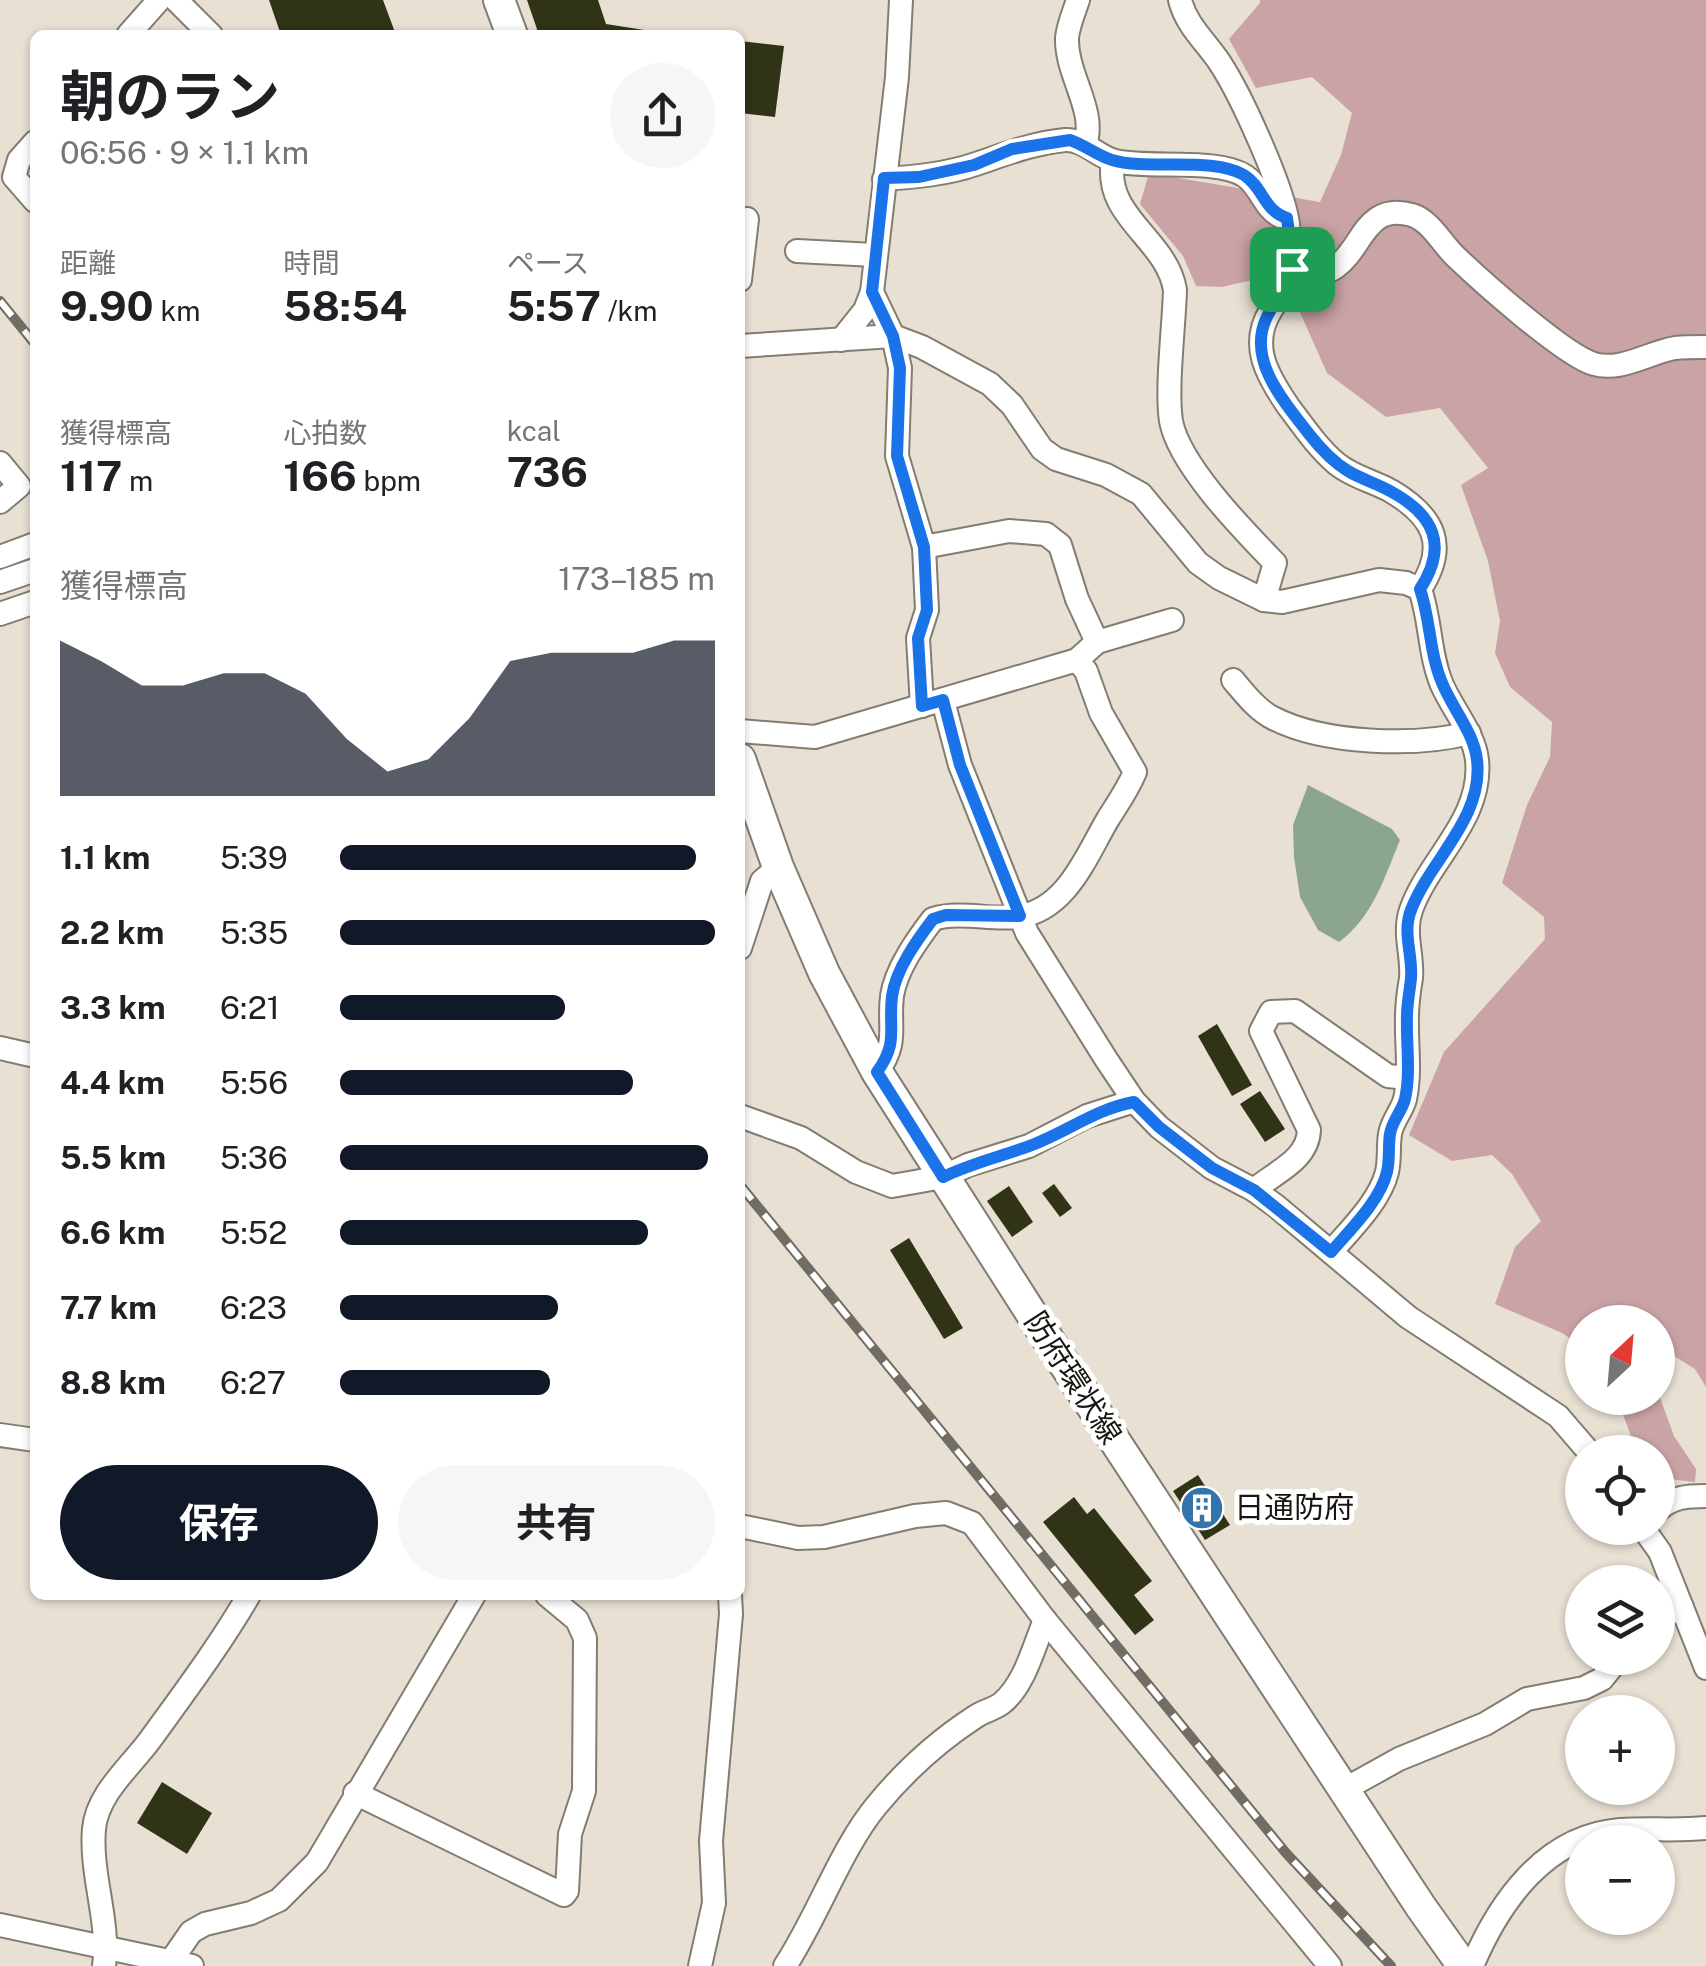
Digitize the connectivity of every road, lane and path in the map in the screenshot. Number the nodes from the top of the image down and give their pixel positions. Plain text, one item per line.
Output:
1 (159, 0) edge
2 (176, 0) edge
3 (499, 0) edge
4 (901, 0) edge
5 (1078, 0) edge
6 (1180, 0) edge
7 (132, 30) edge
8 (206, 30) edge
9 (510, 30) edge
10 (1085, 145) junction
11 (30, 147) edge
12 (1113, 161) junction
13 (884, 178) junction
14 (30, 195) edge
15 (1287, 218) junction
16 (747, 219) dead end
17 (745, 236) edge
18 (797, 251) dead end
19 (874, 255) junction
20 (1292, 269) junction
21 (872, 292) junction
22 (893, 336) junction
23 (841, 340) junction
24 (745, 346) edge
25 (1706, 347) edge
26 (0, 462) edge
27 (0, 502) edge
28 (30, 546) edge
29 (924, 547) junction
30 (0, 557) edge
31 (30, 572) edge
32 (0, 582) edge
33 (1420, 589) junction
34 (1264, 600) junction
35 (30, 604) edge
36 (0, 614) edge
37 (1172, 620) dead end
38 (1097, 642) junction
39 (1078, 660) junction
40 (1233, 680) dead end
41 (933, 703) junction
42 (745, 732) edge
43 (1469, 734) junction
44 (745, 773) edge
45 (778, 867) junction
46 (1020, 916) junction
47 (745, 933) edge
48 (0, 1048) edge
49 (30, 1055) edge
50 (877, 1072) junction
51 (1407, 1078) junction
52 (1134, 1102) junction
53 (745, 1118) edge
54 (943, 1177) junction
55 (1254, 1190) junction
56 (1331, 1252) junction
57 (1574, 1435) edge
58 (0, 1436) edge
59 (30, 1439) edge
60 (1706, 1496) edge
61 (1675, 1499) edge
62 (745, 1527) edge
63 (1655, 1545) edge
64 (247, 1600) edge
65 (471, 1600) edge
66 (553, 1600) edge
67 (731, 1600) edge
68 (1682, 1606) junction
69 (1675, 1610) edge
70 (1045, 1620) junction
71 (1706, 1668) edge
72 (1605, 1675) edge
73 (1344, 1789) junction
74 (354, 1793) junction
75 (1706, 1828) edge
76 (0, 1925) edge
77 (105, 1957) edge
78 (181, 1964) edge
79 (704, 1965) edge
80 (785, 1966) edge
81 (1330, 1966) edge
82 (1463, 1966) edge
83 (1472, 1966) edge

1 - 7 street
2 - 8 street
3 - 9 main road
4 - 13 street
5 - 10 street
6 - 15 street
10 - 12 street
10 - 13 street
11 - 14 street
12 - 15 street
12 - 34 street
13 - 19 street
15 - 20 street
16 - 17 street
18 - 19 street
19 - 21 street
20 - 25 street
20 - 33 street
21 - 22 street
21 - 23 street
22 - 23 street
22 - 29 street
22 - 34 street
23 - 24 street
26 - 27 street
28 - 30 street
29 - 38 street
29 - 41 street
31 - 32 street
33 - 34 street
33 - 43 street
35 - 36 street
37 - 38 street
38 - 39 street
39 - 41 street
39 - 46 street
40 - 43 street
41 - 42 street
41 - 46 street
43 - 51 street
44 - 45 main road, 防府環状線
45 - 47 street
45 - 50 main road, 防府環状線
46 - 50 street
46 - 52 street
48 - 49 street
50 - 54 main road, 防府環状線
51 - 55 street
51 - 56 street
52 - 54 street
52 - 55 street
53 - 54 street
54 - 73 main road, 防府環状線
55 - 56 street
56 - 57 street
58 - 59 street
60 - 61 street
62 - 70 street
63 - 68 street
64 - 77 street
65 - 74 street
66 - 74 street
67 - 79 street
68 - 69 street
68 - 71 street
70 - 80 street
70 - 81 street
72 - 73 street
73 - 82 main road, 防府環状線
74 - 78 street
75 - 83 street
76 - 77 street
77 - 78 street

